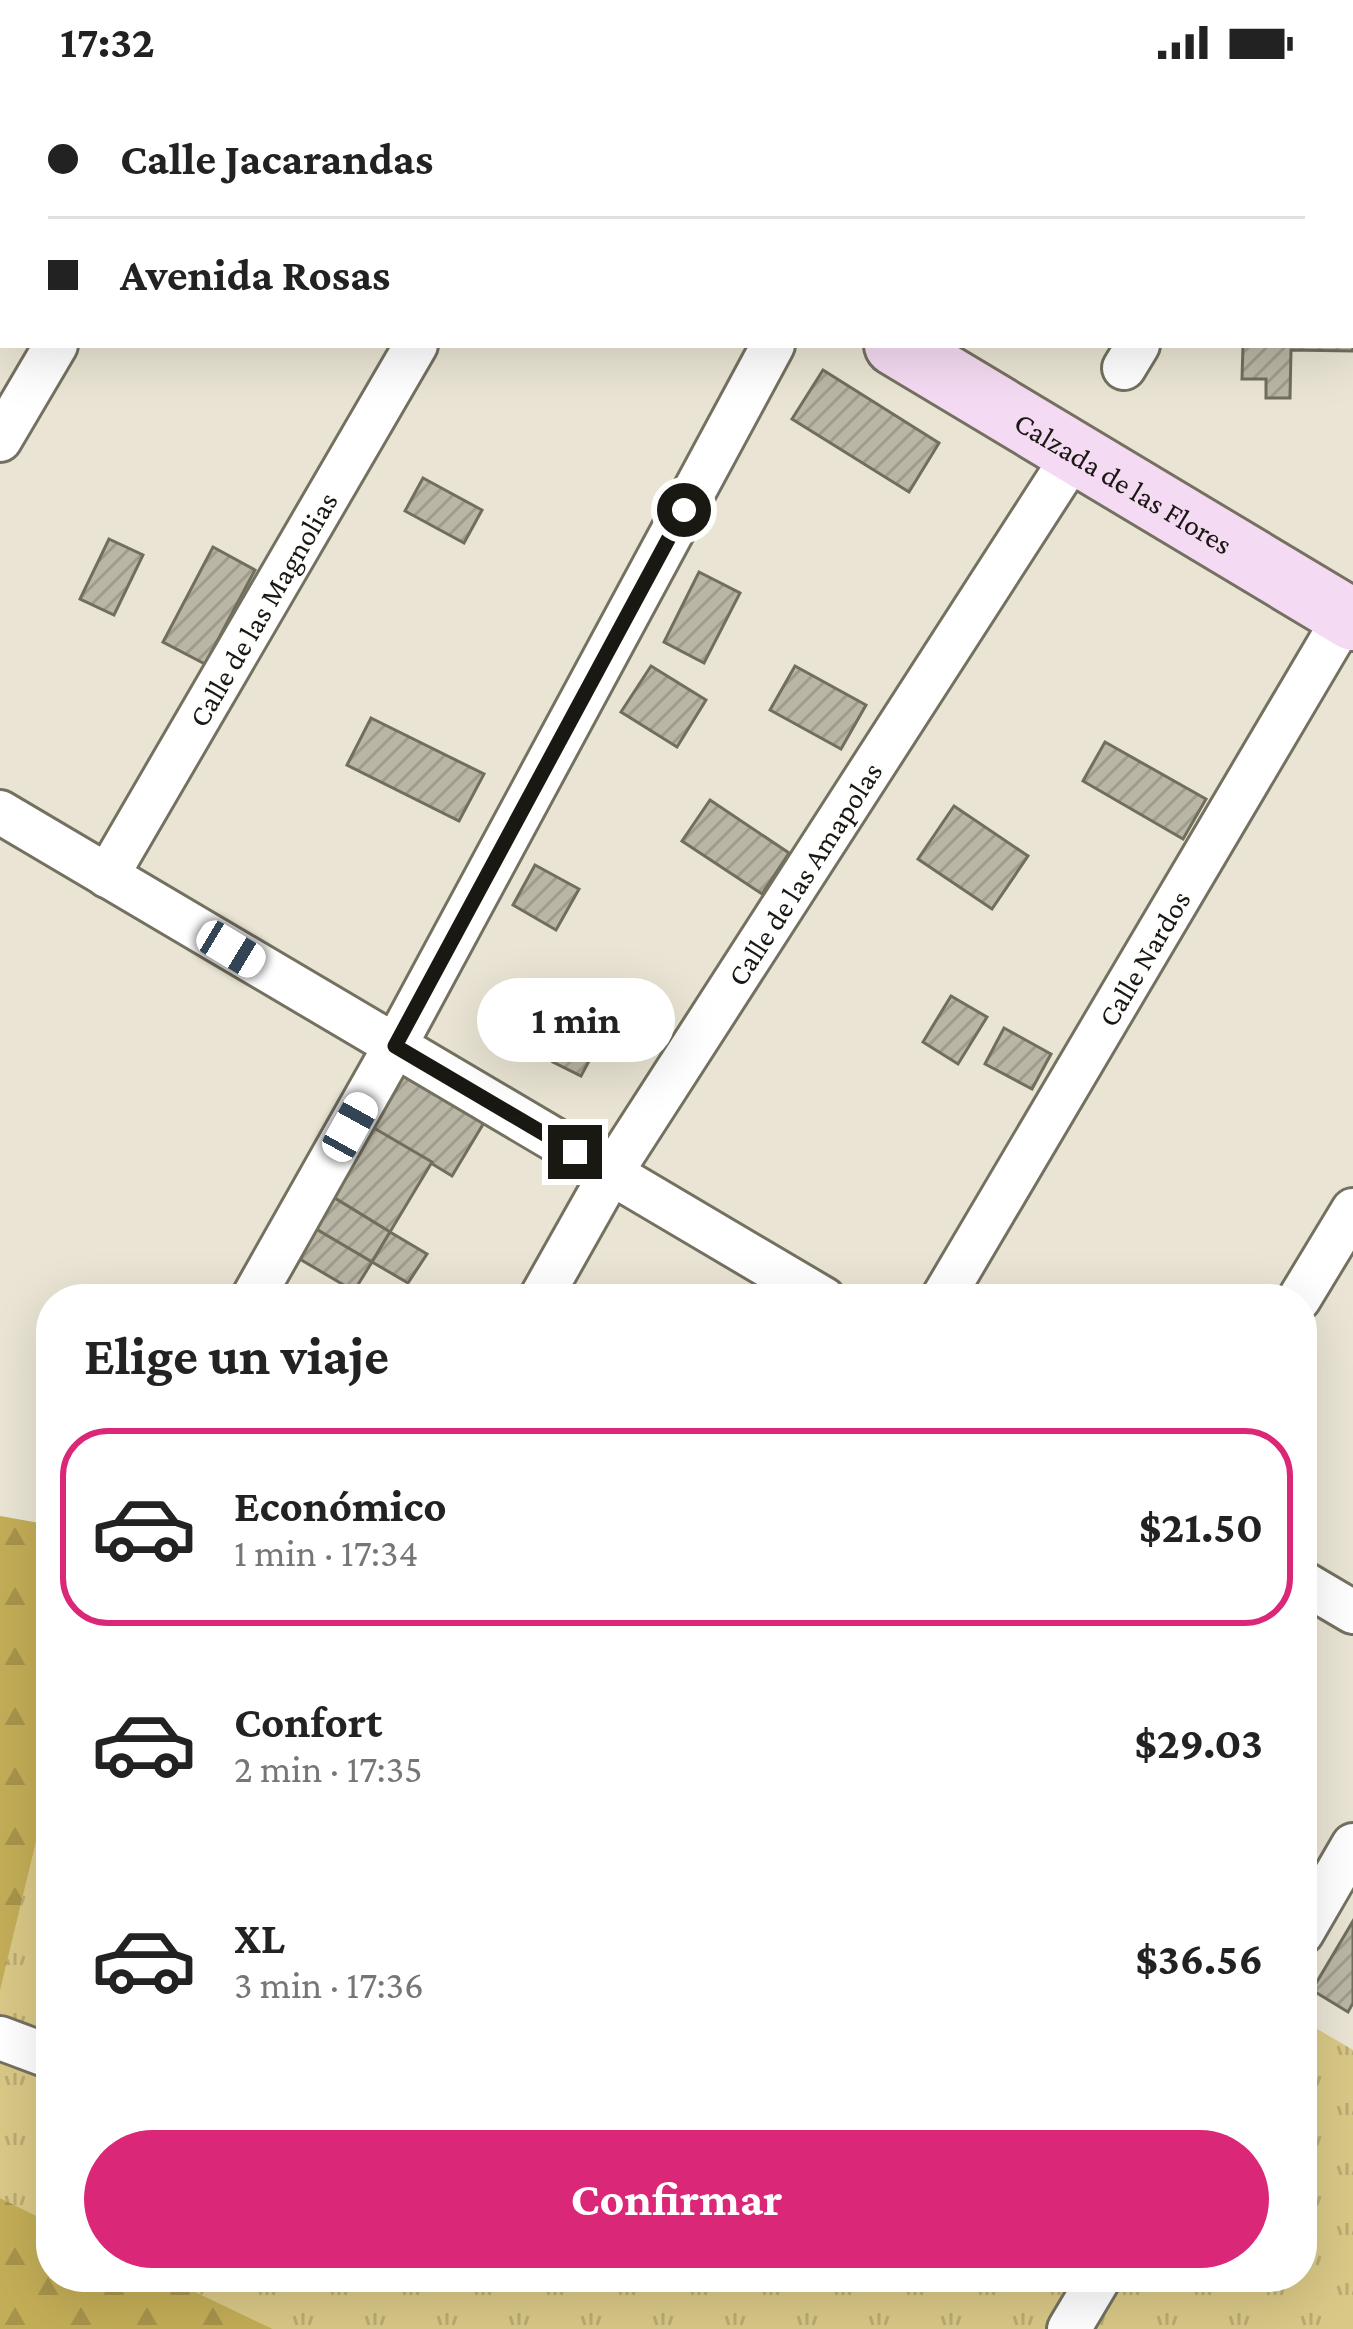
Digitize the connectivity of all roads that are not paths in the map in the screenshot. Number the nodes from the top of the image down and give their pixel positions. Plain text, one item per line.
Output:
1 (54, 348) edge
2 (414, 348) edge
3 (770, 348) edge
4 (900, 348) edge
5 (0, 440) edge
6 (1075, 453) junction
7 (1349, 618) edge
8 (0, 812) edge
9 (107, 876) junction
10 (395, 1046) junction
11 (611, 1173) junction
12 (1353, 1210) edge
13 (261, 1284) edge
14 (548, 1284) edge
15 (799, 1284) edge
16 (951, 1284) edge
17 (1307, 1284) edge
18 (1317, 1591) edge
19 (1353, 1612) edge
20 (1353, 1845) edge
21 (1317, 1907) edge
22 (0, 2038) edge
23 (36, 2051) edge
24 (1091, 2292) edge
25 (1069, 2329) edge

1 - 5 street
2 - 9 street, Calle de las Magnolias
3 - 10 street
4 - 6 main road, Calzada de las Flores
6 - 7 main road, Calzada de las Flores
6 - 11 street, Calle de las Amapolas
7 - 16 street, Calle Nardos
8 - 9 street
9 - 10 street
10 - 11 street
10 - 13 street
11 - 14 street, Calle de las Amapolas
11 - 15 street
12 - 17 street
18 - 19 street
20 - 21 street
22 - 23 street
24 - 25 street

